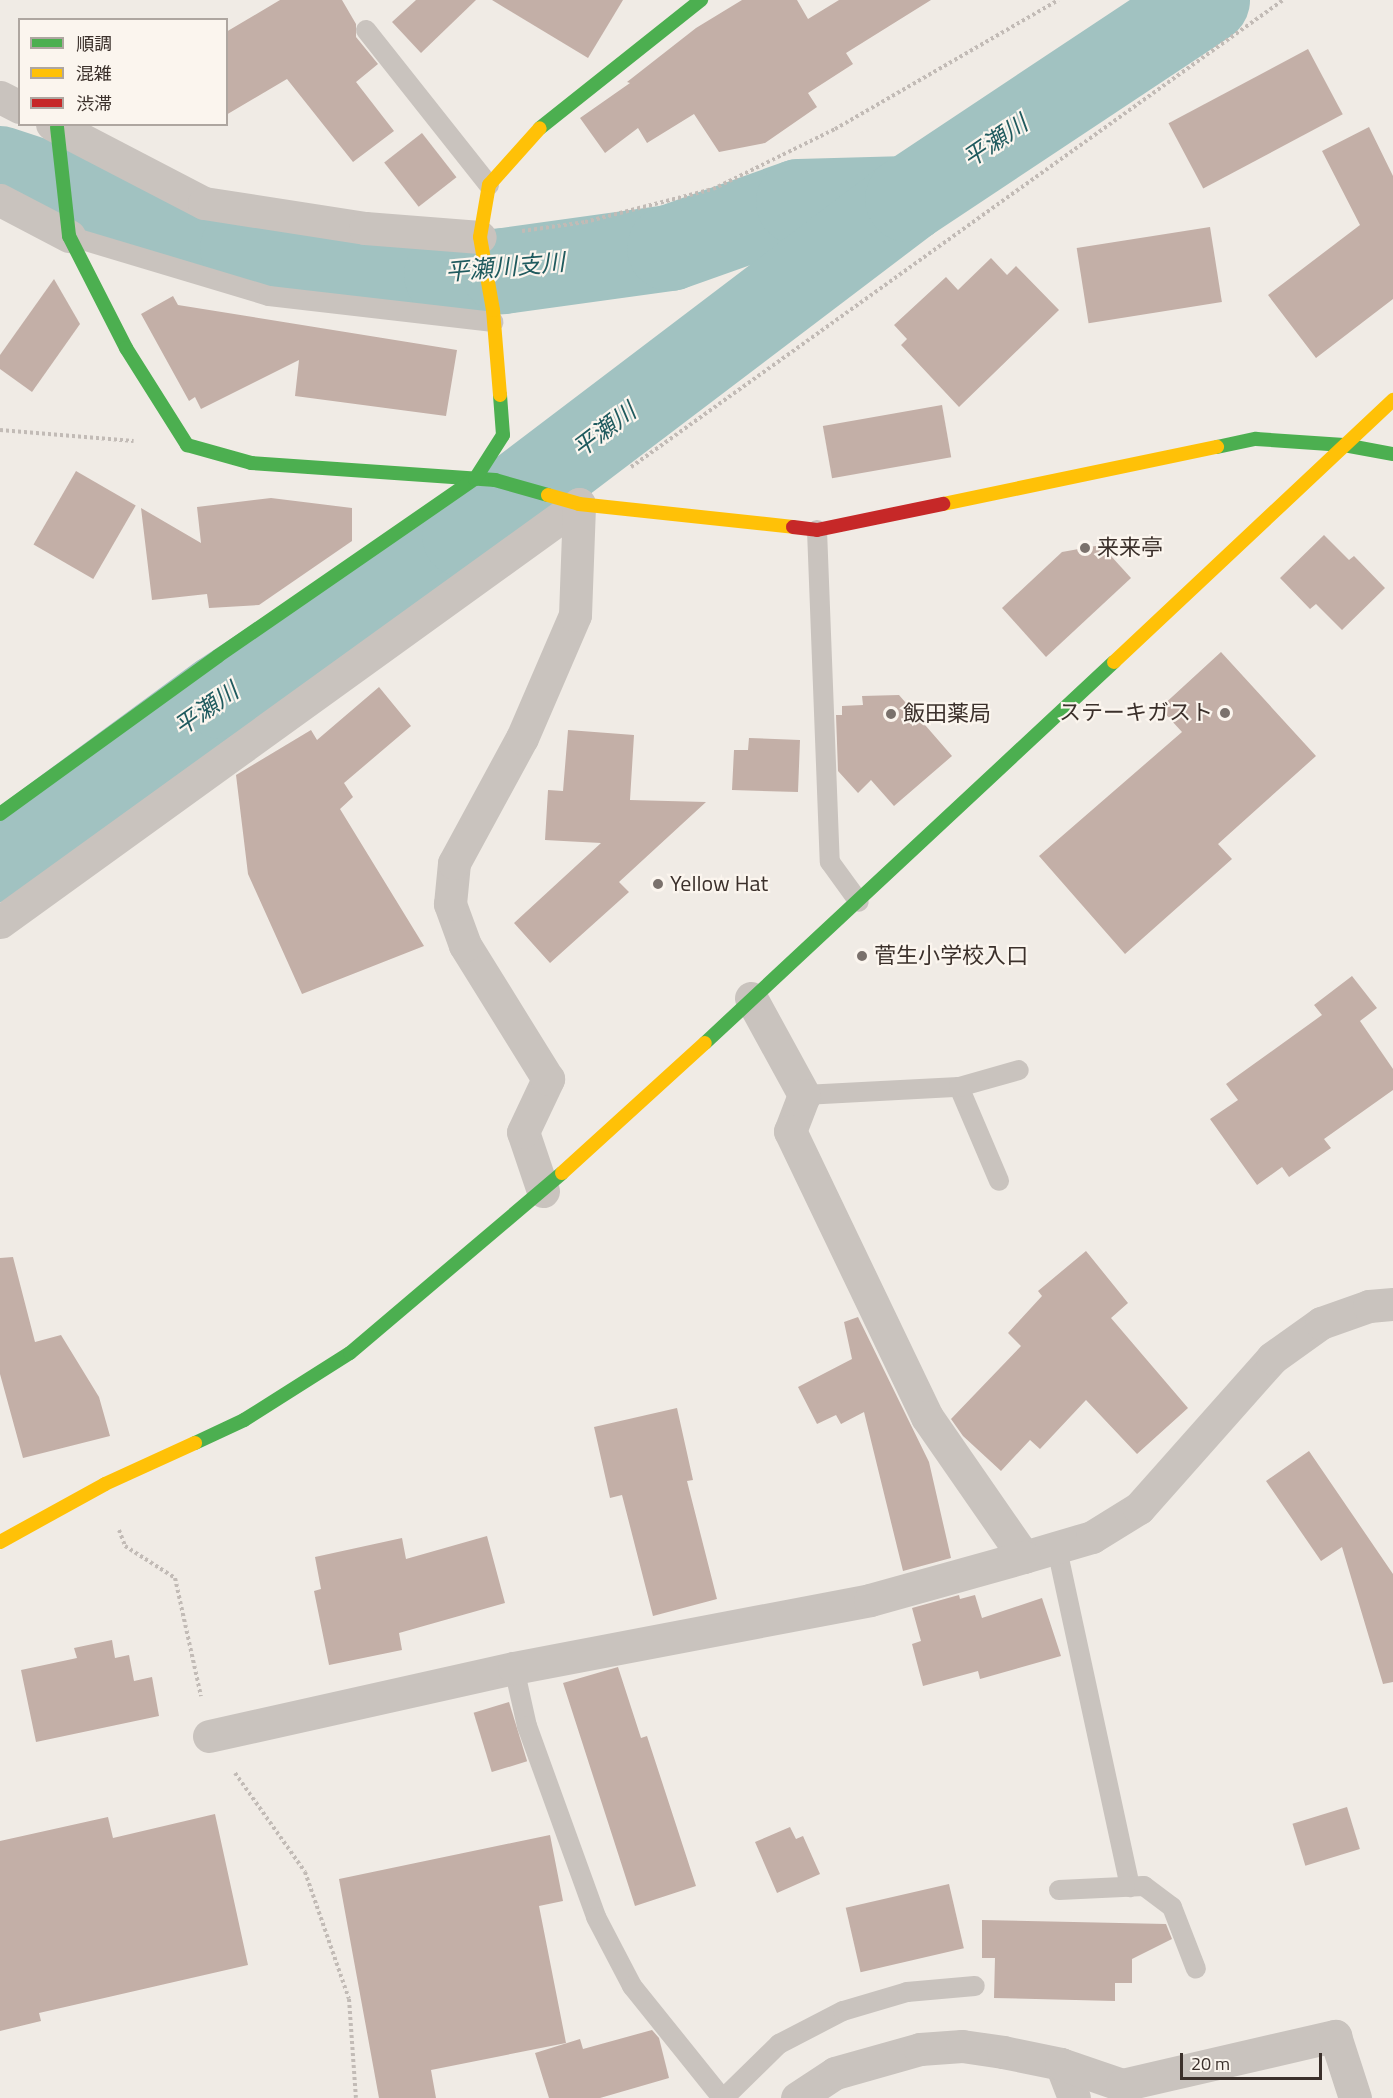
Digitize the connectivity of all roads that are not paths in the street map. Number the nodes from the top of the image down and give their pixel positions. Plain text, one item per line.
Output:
1 (701, 0) edge
2 (366, 30) dead end
3 (0, 97) edge
4 (18, 106) edge
5 (54, 126) edge
6 (489, 185) junction
7 (0, 200) edge
8 (69, 236) junction
9 (480, 237) junction
10 (494, 316) junction
11 (1393, 400) edge
12 (1344, 445) junction
13 (1393, 454) edge
14 (475, 479) junction
15 (573, 501) junction
16 (817, 530) junction
17 (0, 813) edge
18 (860, 902) junction
19 (0, 922) edge
20 (751, 998) junction
21 (1019, 1070) dead end
22 (959, 1087) junction
23 (804, 1095) junction
24 (999, 1181) dead end
25 (543, 1191) junction
26 (1393, 1304) edge
27 (0, 1542) edge
28 (1057, 1549) junction
29 (1024, 1557) junction
30 (514, 1668) junction
31 (209, 1736) road end
32 (1130, 1887) junction
33 (1059, 1890) dead end
34 (1196, 1969) dead end
35 (975, 1986) dead end
36 (1061, 2064) junction
37 (723, 2098) edge
38 (799, 2098) edge
39 (1074, 2098) edge
40 (1355, 2098) edge

1 - 6 street
2 - 6 lane
3 - 4 street
5 - 8 street
5 - 9 street
6 - 9 street
7 - 8 street
8 - 10 lane
8 - 14 street
9 - 10 street
10 - 14 street
11 - 12 street
12 - 13 street
12 - 16 street
12 - 18 street
14 - 15 street
14 - 17 street
15 - 16 street
15 - 19 street
15 - 25 street
16 - 18 lane
18 - 20 street
20 - 23 street
20 - 25 street
21 - 22 lane
22 - 23 lane
22 - 24 lane
23 - 29 street
25 - 27 street
26 - 28 street
28 - 29 street
28 - 32 lane
29 - 30 street
30 - 31 street
30 - 37 lane
32 - 33 lane
32 - 34 lane
35 - 37 lane
36 - 38 street
36 - 39 street
36 - 40 street

